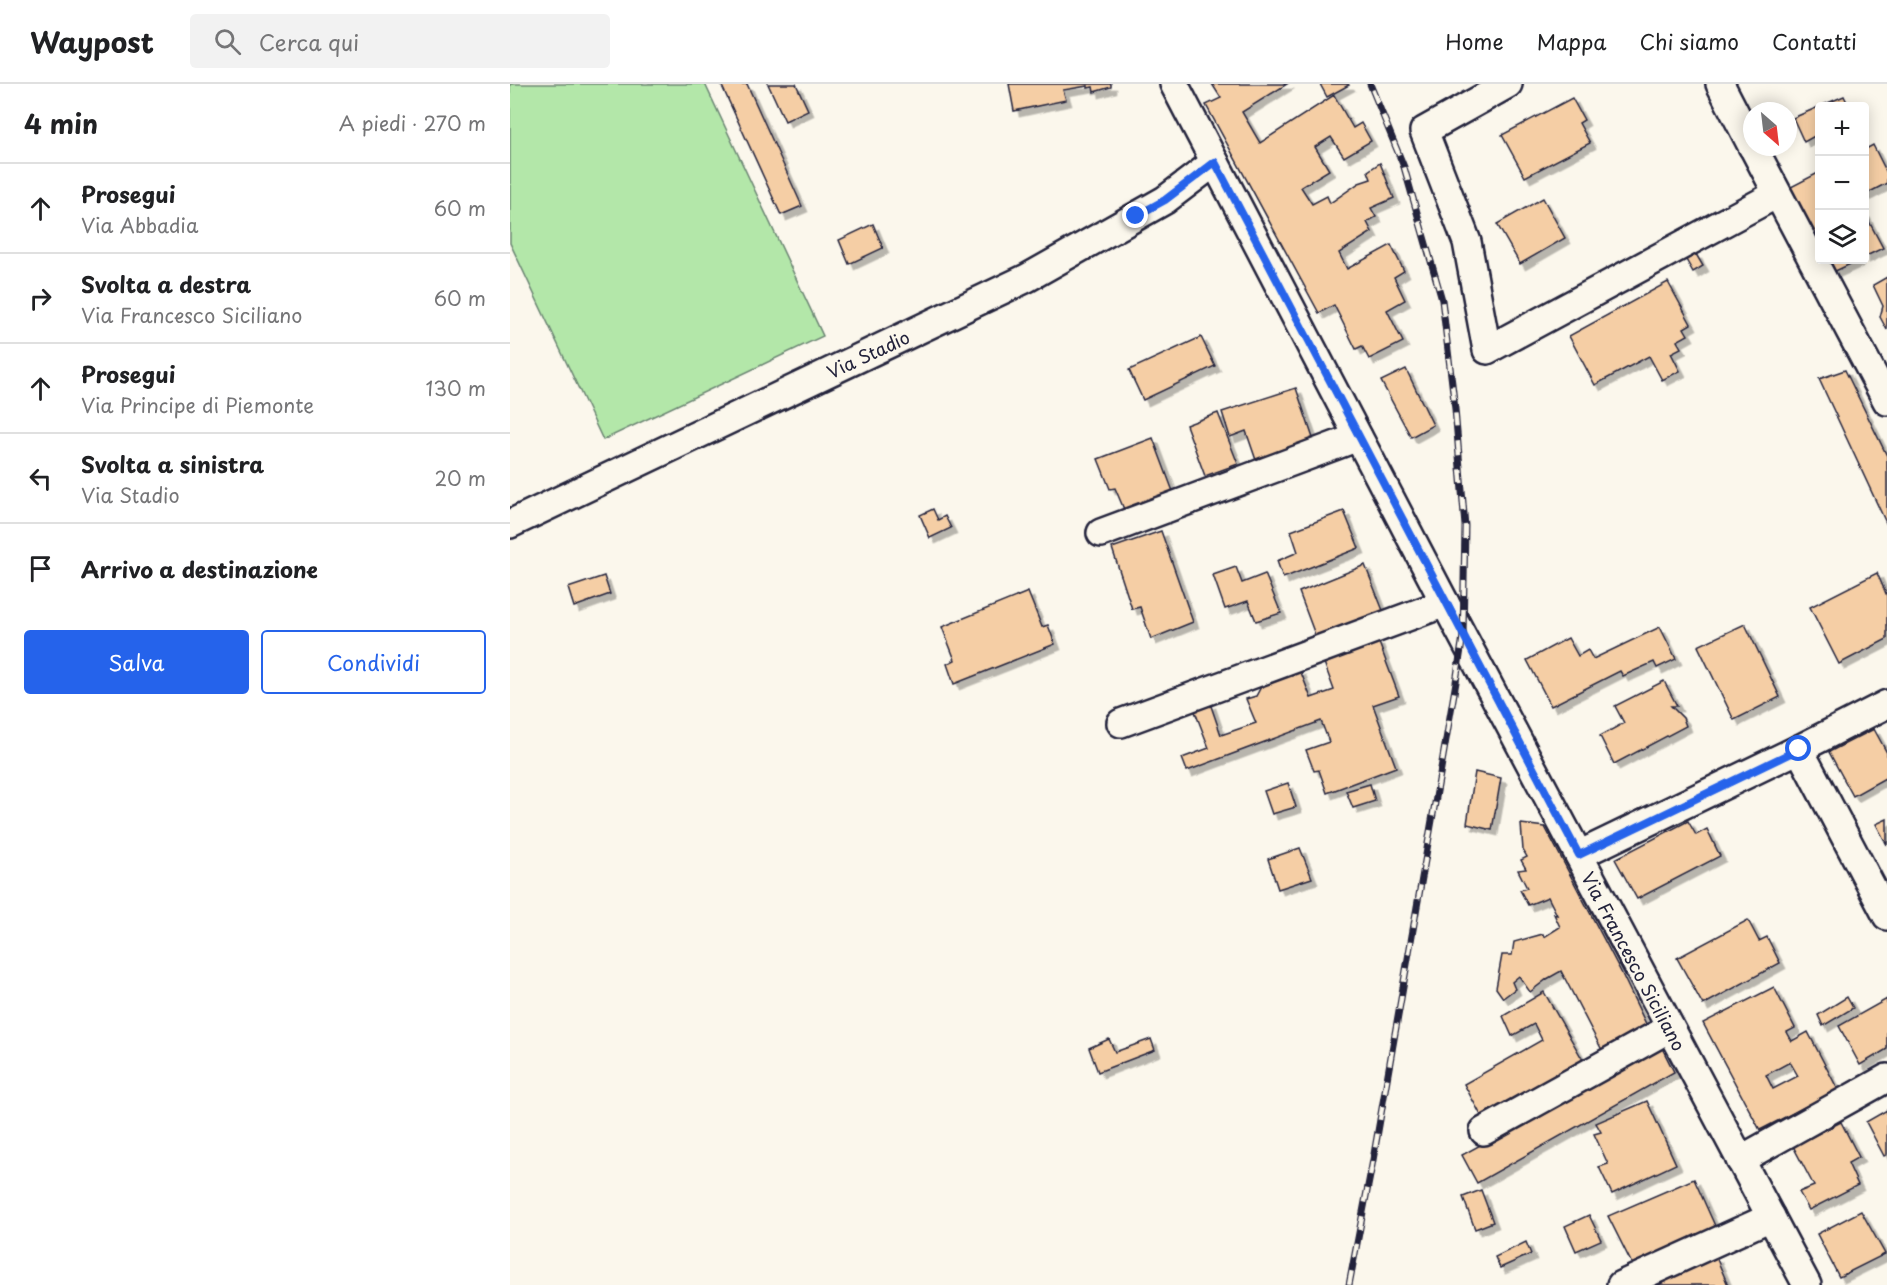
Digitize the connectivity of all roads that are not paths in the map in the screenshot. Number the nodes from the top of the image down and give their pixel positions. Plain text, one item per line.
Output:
1 (1174, 84) edge
2 (1508, 84) edge
3 (1719, 84) edge
4 (1743, 129) edge
5 (1757, 156) edge
6 (1215, 162) junction
7 (1777, 194) junction
8 (1887, 401) edge
9 (1358, 436) junction
10 (510, 524) edge
11 (1101, 533) dead end
12 (1445, 603) junction
13 (1887, 704) edge
14 (1121, 723) dead end
15 (1799, 749) junction
16 (1579, 855) junction
17 (1887, 916) edge
18 (1670, 1028) junction
19 (1887, 1078) edge
20 (1484, 1131) dead end
21 (1740, 1160) junction
22 (1771, 1217) junction
23 (1621, 1285) edge
24 (1807, 1285) edge

1 - 6 street, Via Francesco Siciliano
2 - 7 street
3 - 4 street
5 - 7 street
6 - 9 street, Via Francesco Siciliano
6 - 10 street, Via Stadio
7 - 8 street
9 - 11 street
9 - 12 street, Via Francesco Siciliano
12 - 14 street
12 - 16 street, Via Francesco Siciliano
13 - 15 street
15 - 16 street
15 - 17 street
16 - 18 street, Via Francesco Siciliano
18 - 20 street
18 - 21 street, Via Francesco Siciliano
19 - 21 street
21 - 22 street, Via Francesco Siciliano
22 - 23 street
22 - 24 street, Via Francesco Siciliano

